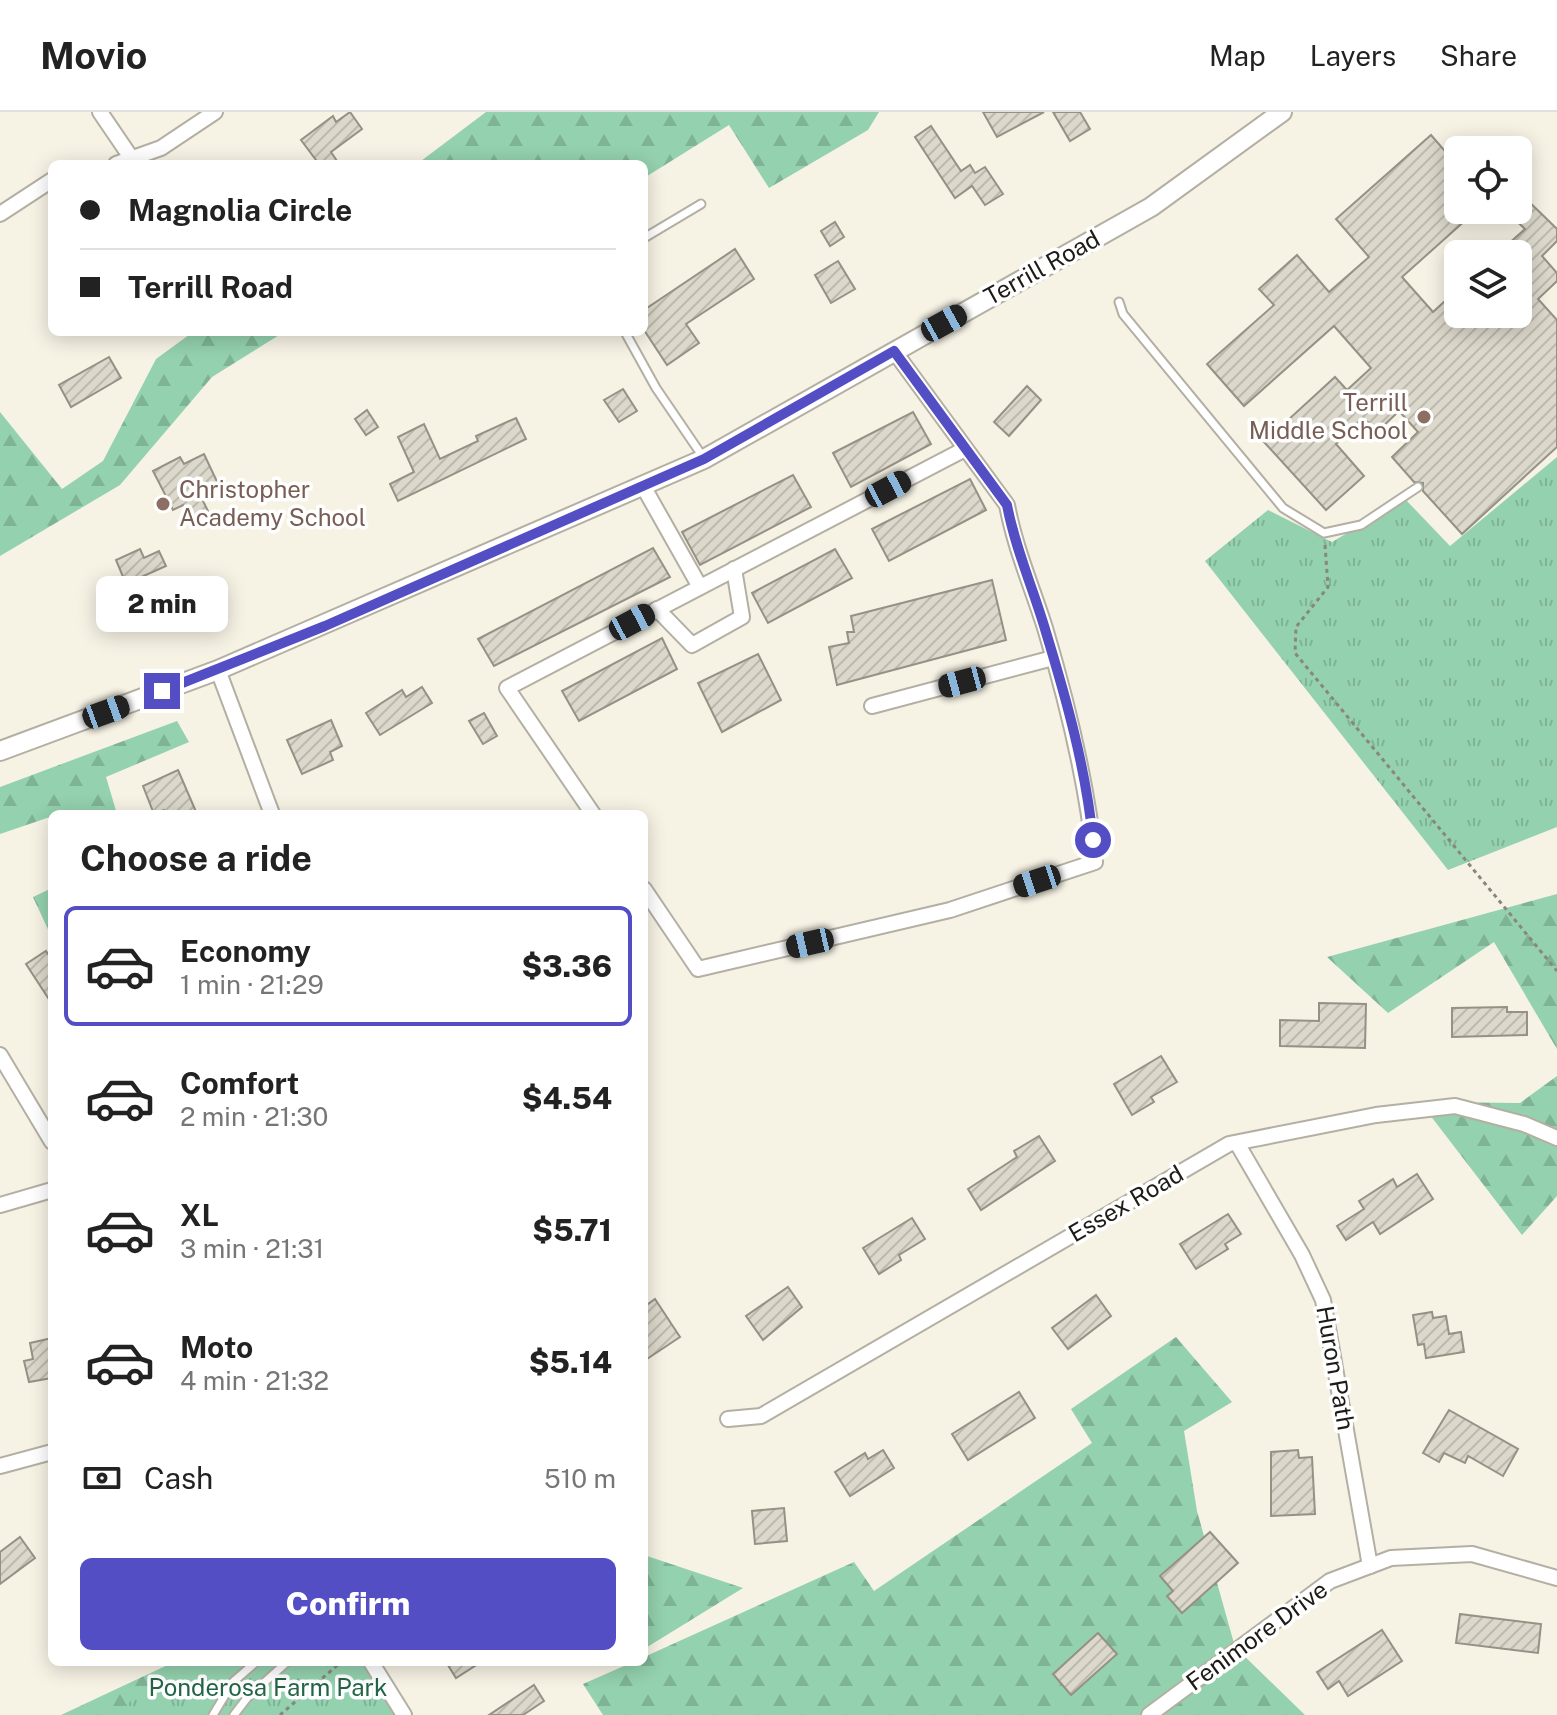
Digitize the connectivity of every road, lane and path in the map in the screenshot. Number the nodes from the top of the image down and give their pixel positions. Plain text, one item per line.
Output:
1 (100, 112) edge
2 (215, 112) edge
3 (1282, 112) edge
4 (132, 159) junction
5 (129, 160) edge
6 (48, 183) edge
7 (701, 204) dead end
8 (0, 214) edge
9 (648, 236) edge
10 (1119, 302) dead end
11 (627, 336) edge
12 (894, 351) junction
13 (965, 449) junction
14 (704, 459) junction
15 (643, 486) junction
16 (1418, 487) dead end
17 (1324, 533) junction
18 (734, 569) junction
19 (700, 587) junction
20 (657, 609) junction
21 (1053, 658) junction
22 (218, 670) junction
23 (872, 706) dead end
24 (0, 751) edge
25 (270, 810) edge
26 (590, 810) edge
27 (648, 895) edge
28 (1557, 971) edge
29 (0, 1055) edge
30 (48, 1135) edge
31 (1557, 1138) edge
32 (1237, 1143) junction
33 (48, 1191) edge
34 (0, 1205) edge
35 (728, 1419) dead end
36 (48, 1453) edge
37 (0, 1466) edge
38 (1370, 1566) junction
39 (1557, 1578) edge
40 (251, 1666) edge
41 (282, 1666) edge
42 (336, 1666) edge
43 (373, 1666) edge
44 (239, 1677) junction
45 (254, 1691) junction
46 (213, 1715) edge
47 (234, 1715) edge
48 (280, 1715) edge
49 (404, 1715) edge
50 (1149, 1715) edge

1 - 4 street
2 - 4 street
3 - 12 street, Terrill Road
4 - 5 street
6 - 8 street
7 - 9 lane
10 - 17 lane
11 - 14 lane
12 - 13 street
12 - 14 street, Terrill Road
13 - 18 street
13 - 21 street
14 - 15 street, Terrill Road
15 - 19 street
15 - 22 street, Terrill Road
16 - 17 lane
17 - 28 path
18 - 19 street
18 - 20 street
19 - 20 street
20 - 26 street
21 - 23 street
21 - 27 street
22 - 24 street, Terrill Road
22 - 25 street
29 - 30 street
31 - 32 street, Essex Road
32 - 35 street, Essex Road
32 - 38 street, Huron Path
33 - 34 street
36 - 37 street
38 - 39 street, Fenimore Drive
38 - 50 street, Fenimore Drive
40 - 44 lane
41 - 45 lane
42 - 48 path
43 - 49 street
44 - 45 lane
44 - 46 lane
45 - 47 lane

